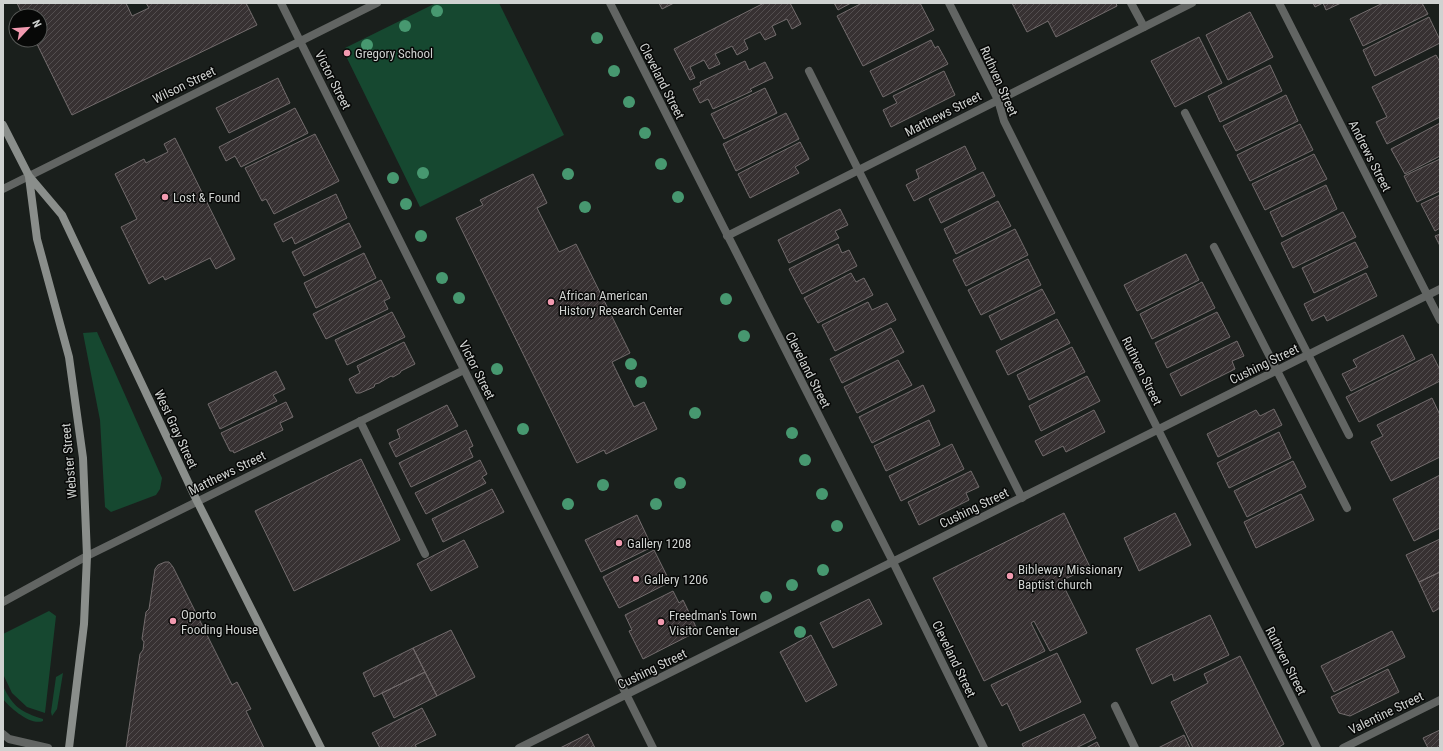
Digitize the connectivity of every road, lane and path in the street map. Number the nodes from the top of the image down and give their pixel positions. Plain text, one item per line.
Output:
1 (280, 3) edge
2 (377, 3) edge
3 (610, 3) edge
4 (949, 3) edge
5 (1131, 3) edge
6 (1192, 3) edge
7 (1279, 3) edge
8 (1144, 27) junction
9 (300, 41) junction
10 (808, 71) dead end
11 (998, 100) junction
12 (1185, 113) dead end
13 (3, 125) edge
14 (858, 170) junction
15 (29, 176) junction
16 (3, 189) edge
17 (727, 236) junction
18 (1214, 247) dead end
19 (1440, 289) edge
20 (1428, 296) junction
21 (1440, 320) edge
22 (1308, 355) junction
23 (464, 370) junction
24 (1277, 371) junction
25 (360, 421) junction
26 (1158, 430) junction
27 (1349, 435) dead end
28 (1022, 498) junction
29 (197, 501) junction
30 (1346, 508) dead end
31 (425, 554) dead end
32 (87, 556) junction
33 (893, 562) junction
34 (3, 602) edge
35 (626, 695) junction
36 (1440, 700) edge
37 (1115, 706) dead end
38 (3, 734) edge
39 (48, 748) edge
40 (69, 748) edge
41 (321, 748) edge
42 (520, 748) edge
43 (653, 748) edge
44 (984, 748) edge
45 (1135, 748) edge
46 (1317, 748) edge
47 (1343, 748) edge

1 - 9 street, Victor Street
2 - 9 street, Wilson Street
3 - 17 street, Cleveland Street
4 - 11 street, Ruthven Street
5 - 8 street
6 - 8 street, Matthews Street
7 - 20 street, Andrews Street
8 - 11 street, Matthews Street
9 - 15 street, Wilson Street
9 - 23 street, Victor Street
10 - 14 street
11 - 14 street, Matthews Street
11 - 26 street, Ruthven Street
12 - 22 street
13 - 15 main road, West Gray Street
14 - 17 street, Matthews Street
14 - 28 street
15 - 16 street, Wilson Street
15 - 29 main road, West Gray Street
15 - 32 main road, Webster Street
17 - 33 street, Cleveland Street
18 - 24 street
19 - 20 street, Cushing Street
20 - 21 street, Andrews Street
20 - 22 street, Cushing Street
22 - 24 street, Cushing Street
22 - 27 street
23 - 25 street, Matthews Street
23 - 35 street, Victor Street
24 - 26 street, Cushing Street
24 - 30 street
25 - 29 street, Matthews Street
25 - 31 street
26 - 28 street, Cushing Street
26 - 46 street, Ruthven Street
28 - 33 street, Cushing Street
29 - 32 street, Matthews Street
29 - 41 main road, West Gray Street
32 - 34 street, Matthews Street
32 - 40 main road, Webster Street
33 - 35 street, Cushing Street
33 - 44 street, Cleveland Street
35 - 42 street, Cushing Street
35 - 43 street, Victor Street
36 - 47 street, Valentine Street
37 - 45 street
38 - 39 street

